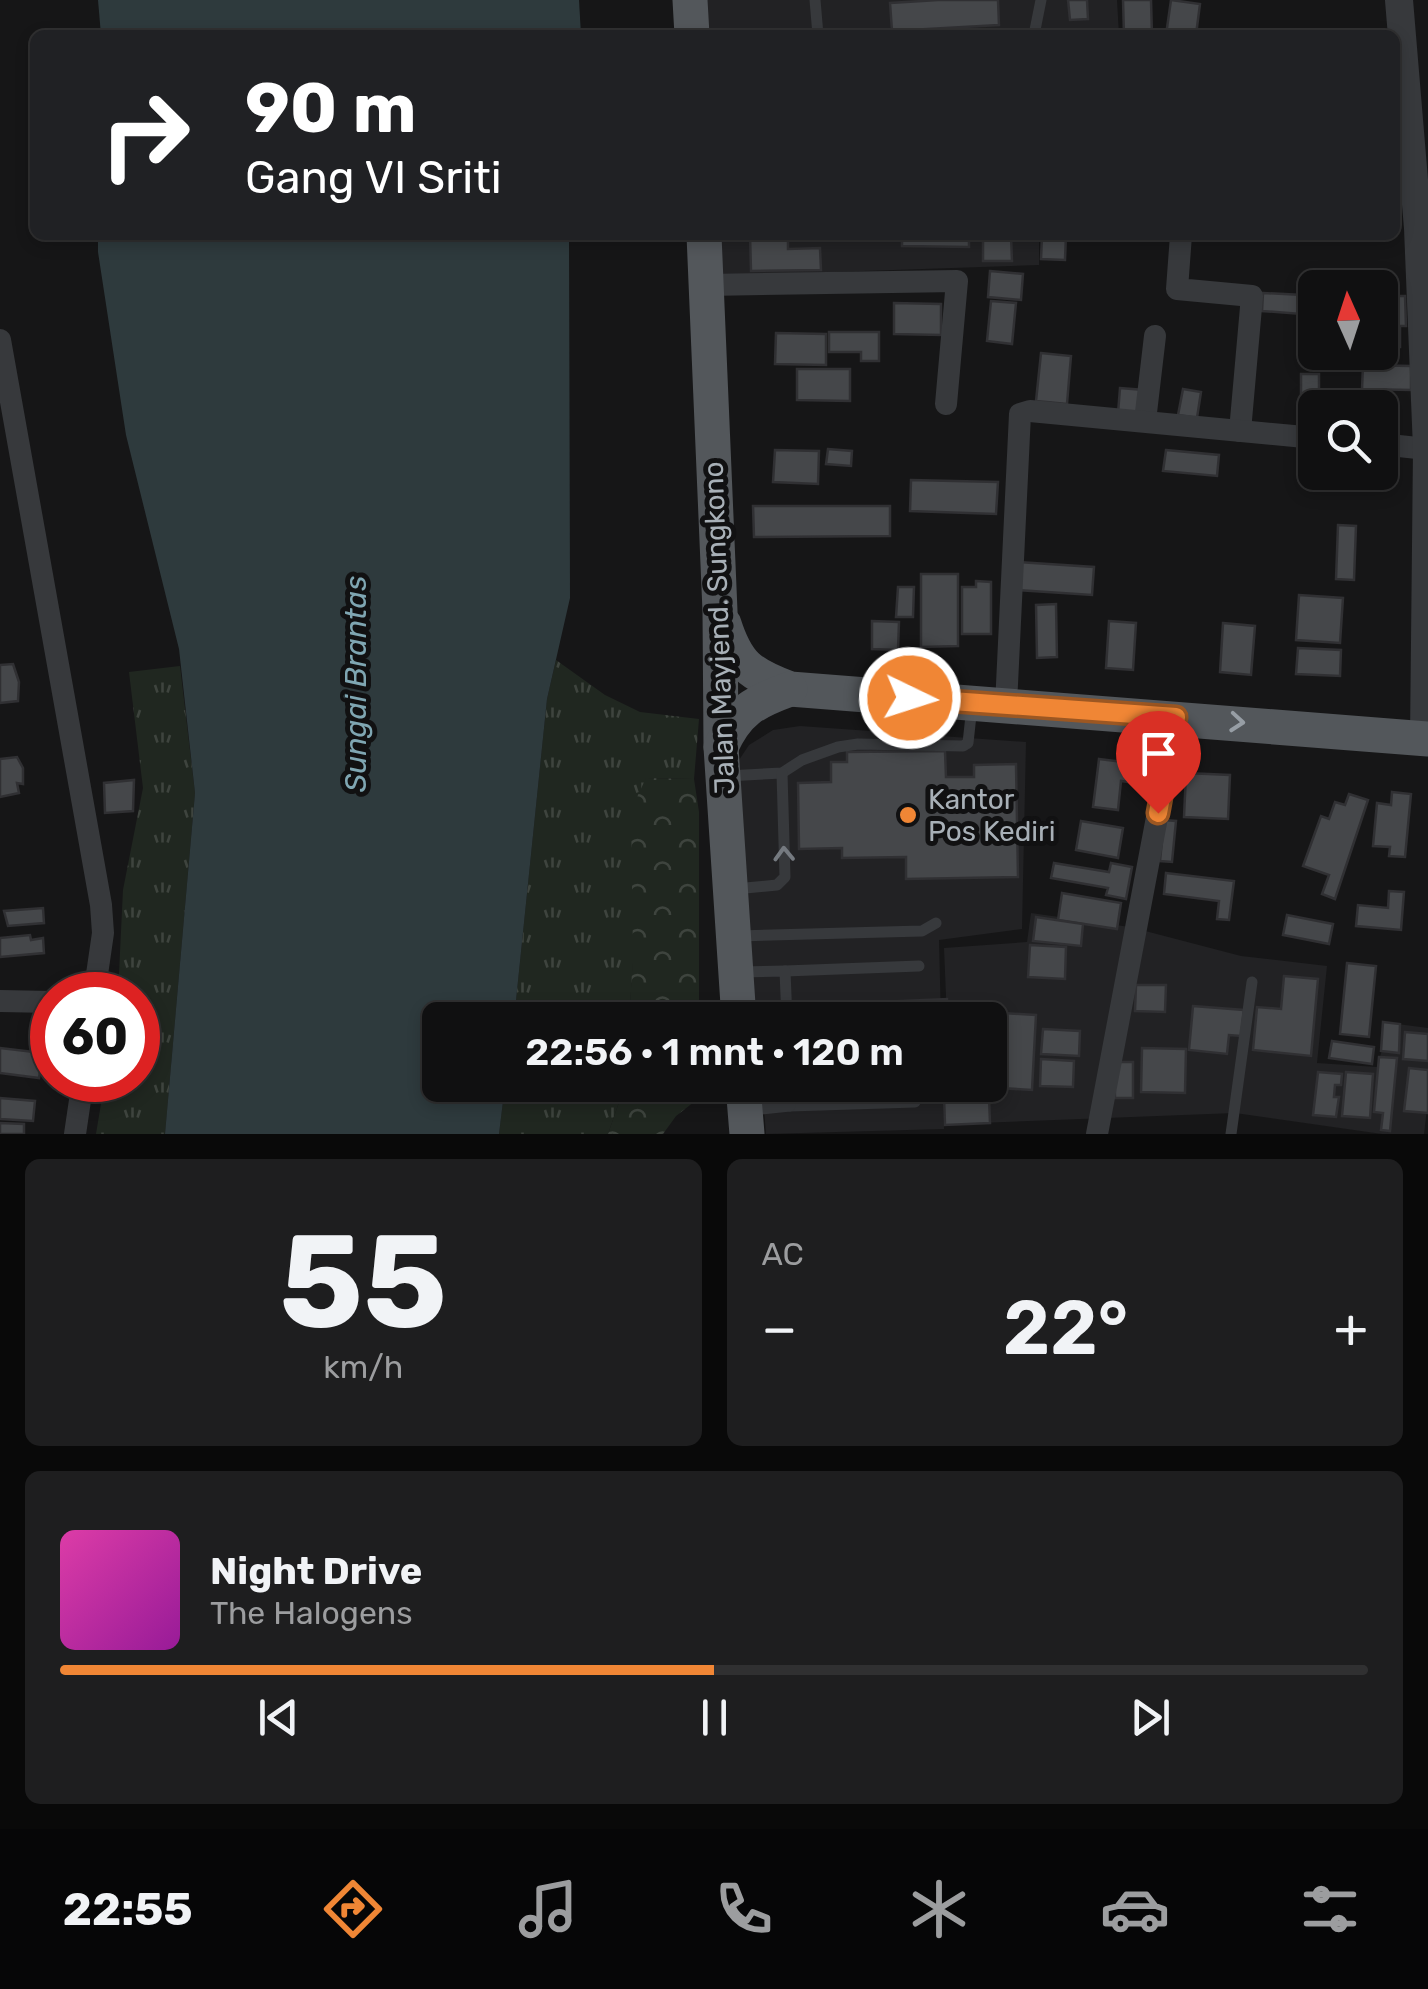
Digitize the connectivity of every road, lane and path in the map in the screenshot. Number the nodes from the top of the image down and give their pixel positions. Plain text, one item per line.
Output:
1 (690, 0) edge
2 (815, 0) edge
3 (1042, 0) edge
4 (1399, 0) edge
5 (692, 30) edge
6 (818, 30) edge
7 (1034, 30) edge
8 (1416, 67) edge
9 (1401, 95) edge
10 (1406, 228) edge
11 (704, 240) edge
12 (1181, 240) edge
13 (707, 285) junction
14 (1154, 336) dead end
15 (0, 340) edge
16 (946, 404) dead end
17 (1145, 422) junction
18 (1240, 431) junction
19 (1298, 436) edge
20 (1398, 446) edge
21 (1428, 449) edge
22 (720, 611) junction
23 (790, 689) junction
24 (989, 703) junction
25 (1176, 717) junction
26 (1426, 738) edge
27 (722, 762) junction
28 (782, 773) junction
29 (730, 889) junction
30 (936, 923) dead end
31 (734, 936) junction
32 (919, 966) dead end
33 (784, 971) junction
34 (97, 972) edge
35 (736, 972) junction
36 (1252, 982) dead end
37 (0, 1000) edge
38 (30, 1001) edge
39 (738, 1002) edge
40 (786, 1002) edge
41 (80, 1102) edge
42 (790, 1102) edge
43 (915, 1102) dead end
44 (790, 1106) junction
45 (745, 1110) edge
46 (75, 1134) edge
47 (1097, 1134) edge
48 (1232, 1134) edge

1 - 5 main road
2 - 6 lane
3 - 7 lane
4 - 8 street
8 - 9 street
9 - 10 street
10 - 21 street
11 - 13 main road, Jalan Mayjend. Sungkono
12 - 18 street
13 - 16 street
13 - 22 main road, Jalan Mayjend. Sungkono
14 - 17 street
15 - 34 street
17 - 18 street
17 - 24 street
18 - 19 street
20 - 21 street
21 - 26 street
22 - 23 main road
22 - 27 main road, Jalan Mayjend. Sungkono
23 - 24 main road
23 - 27 main road
24 - 25 main road
24 - 28 lane
25 -> 26 main road
25 - 47 street
27 - 28 lane
27 - 29 main road, Jalan Mayjend. Sungkono
29 -> 28 lane
29 - 31 main road, Jalan Mayjend. Sungkono
30 - 31 lane
31 - 35 main road, Jalan Mayjend. Sungkono
32 - 33 lane
33 - 35 lane
33 - 40 lane
35 - 39 main road, Jalan Mayjend. Sungkono
36 - 48 lane
37 - 38 street
41 - 46 street
42 - 44 lane
43 - 44 lane
44 - 45 lane

